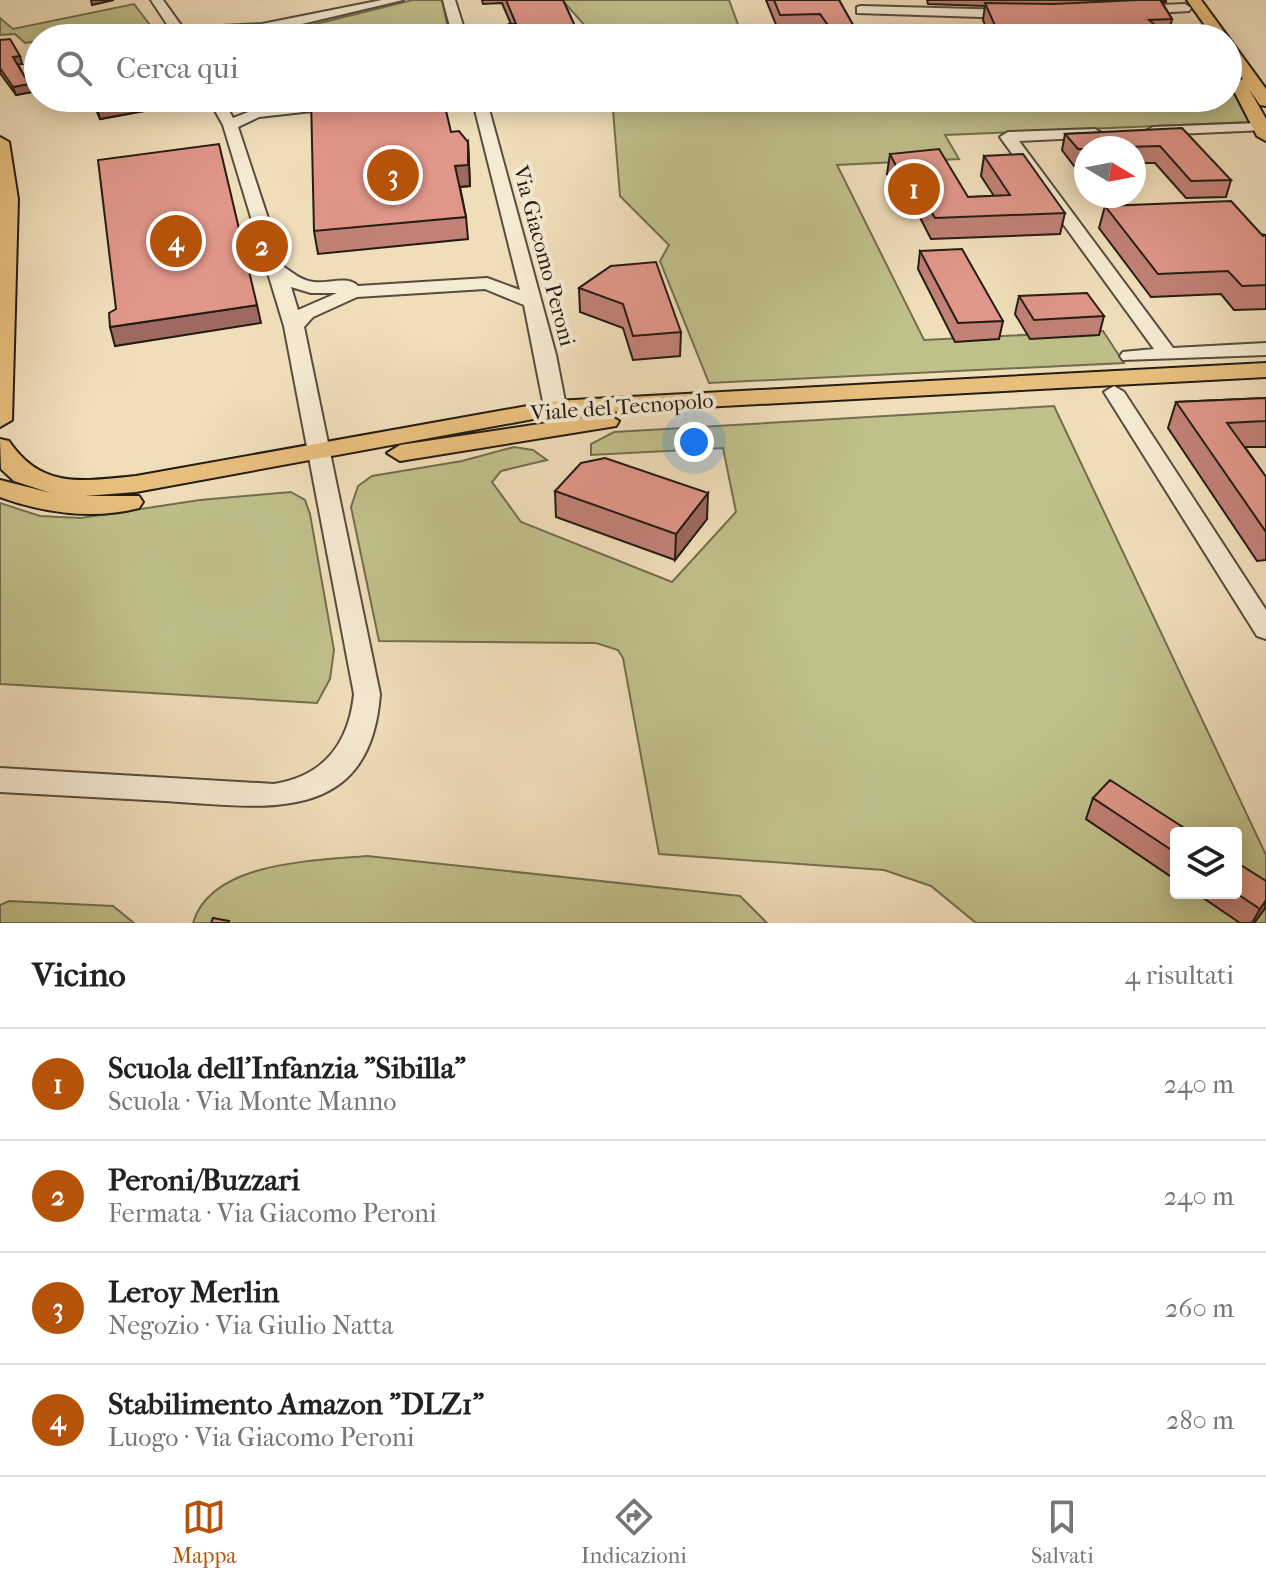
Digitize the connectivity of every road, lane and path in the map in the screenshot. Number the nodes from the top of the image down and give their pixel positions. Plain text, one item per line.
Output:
1 (157, 0) edge
2 (397, 0) edge
3 (449, 0) edge
4 (1186, 3) edge
5 (861, 10) dead end
6 (1129, 11) edge
7 (1033, 14) edge
8 (173, 24) edge
9 (296, 24) edge
10 (456, 24) edge
11 (1198, 24) edge
12 (1208, 24) edge
13 (1242, 66) edge
14 (1242, 92) edge
15 (1266, 101) edge
16 (223, 112) edge
17 (266, 112) edge
18 (478, 112) edge
19 (230, 125) junction
20 (1264, 128) edge
21 (1142, 131) edge
22 (1113, 133) edge
23 (0, 142) edge
24 (521, 268) junction
25 (279, 271) junction
26 (533, 302) junction
27 (294, 326) junction
28 (1266, 349) edge
29 (1168, 354) junction
30 (1130, 356) dead end
31 (1266, 370) edge
32 (1266, 384) edge
33 (1114, 392) junction
34 (557, 418) junction
35 (0, 420) edge
36 (0, 447) edge
37 (317, 458) junction
38 (0, 488) edge
39 (1266, 630) edge
40 (0, 780) edge

1 - 8 street
2 - 9 street
3 - 10 street
4 - 6 street
4 - 11 main road
4 - 12 main road
5 - 7 street
13 - 15 main road
14 - 20 main road
16 - 19 street
17 - 19 street
18 - 24 street, Via Giacomo Peroni
19 - 25 street
20 - 21 street
22 - 29 street
23 - 35 main road
24 - 25 street
24 - 26 street, Via Giacomo Peroni
25 - 27 street
26 - 27 street
26 - 34 street, Via Giacomo Peroni
27 - 37 street
28 - 29 street
29 - 30 street
31 - 34 main road, Viale del Tecnopolo
32 - 33 main road, Viale del Tecnopolo
33 - 34 main road, Viale del Tecnopolo
33 - 39 street
34 - 37 main road, Viale del Tecnopolo
36 - 37 main road, Viale del Tecnopolo
37 - 38 main road, Viale del Tecnopolo
37 - 40 street

